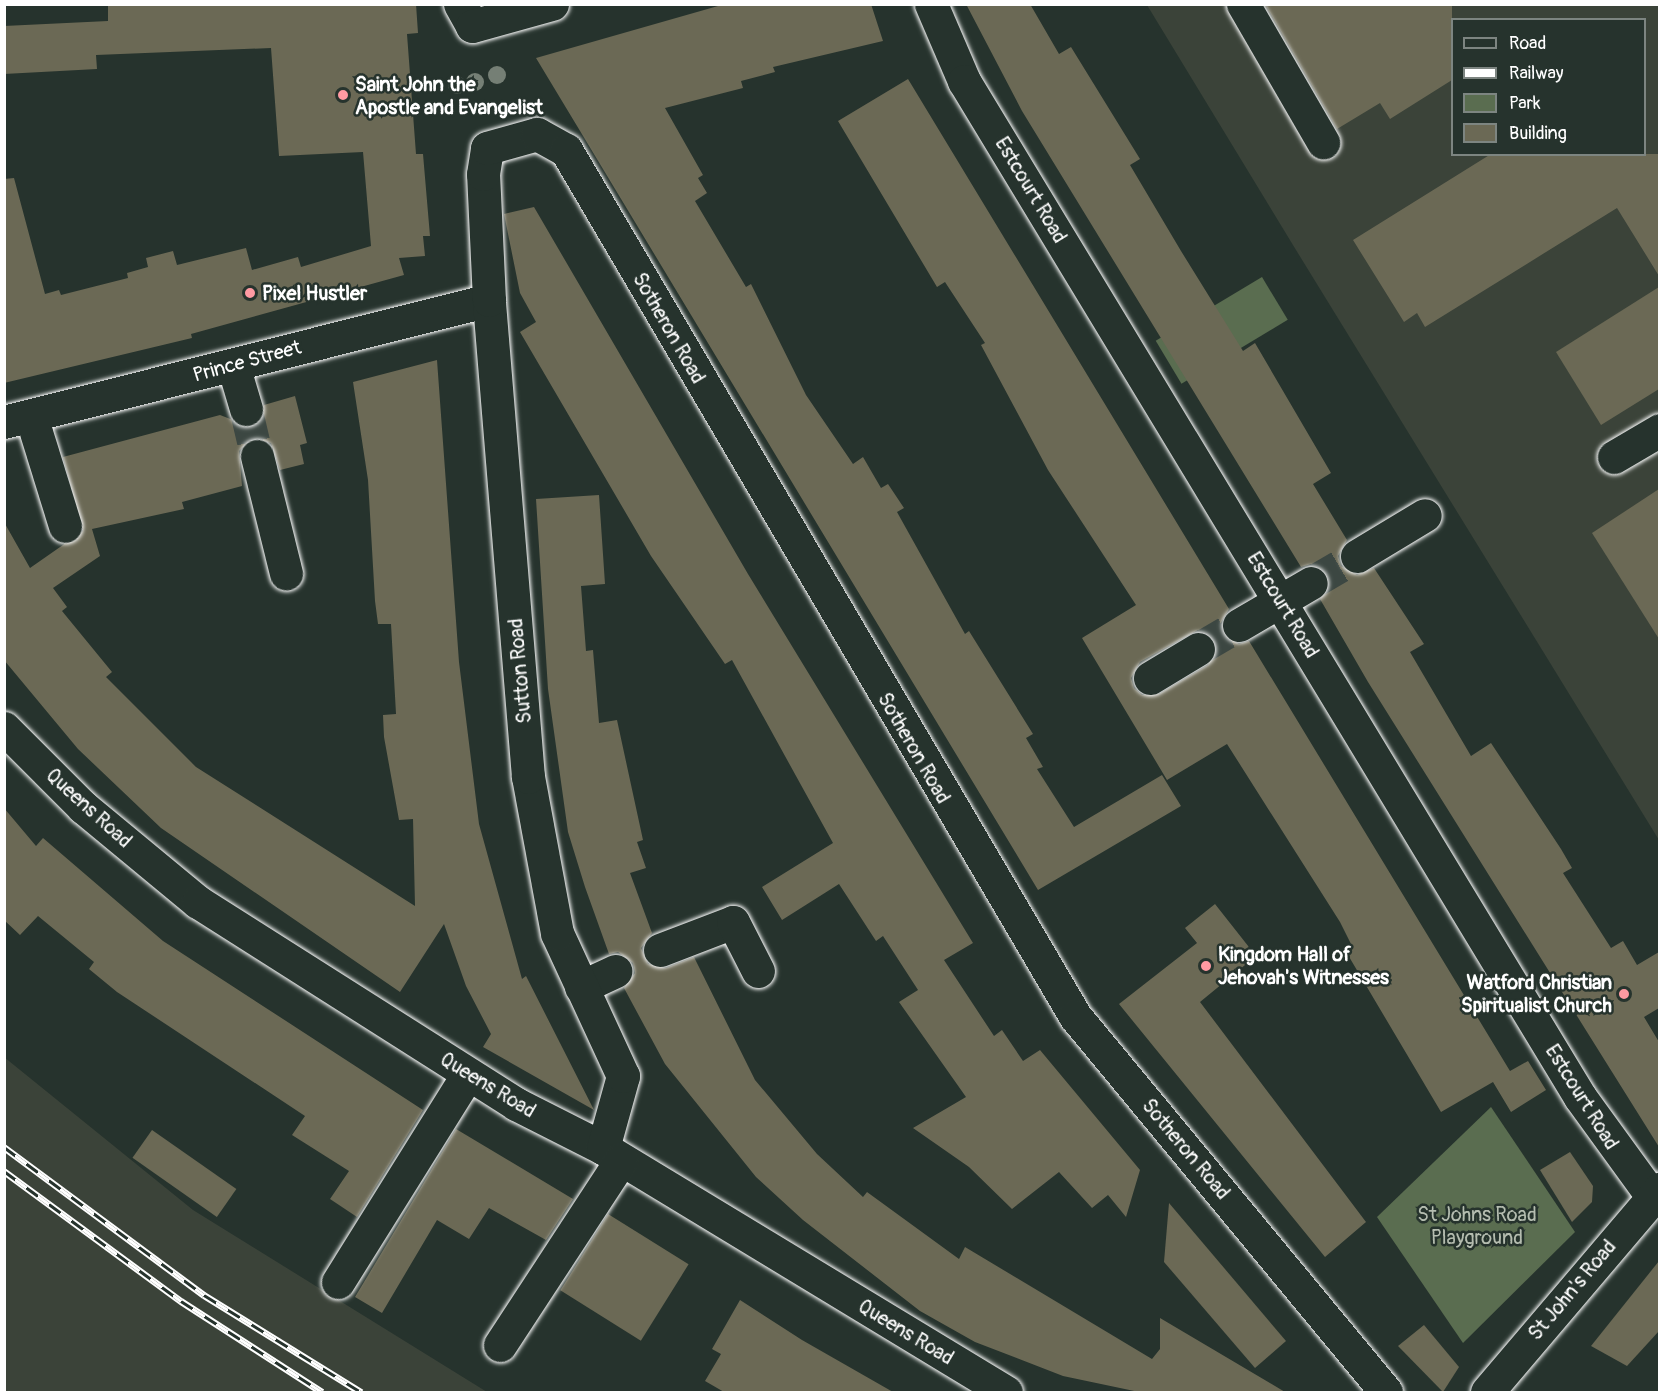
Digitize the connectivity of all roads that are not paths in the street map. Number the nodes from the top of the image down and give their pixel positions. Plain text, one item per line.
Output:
1 (552, 4) edge
2 (931, 4) edge
3 (1243, 4) edge
4 (466, 15) edge
5 (1323, 142) dead end
6 (483, 174) joint
7 (489, 300) junction
8 (233, 365) junction
9 (246, 409) tunnel mouth
10 (18, 419) edge
11 (1659, 430) edge
12 (257, 456) tunnel mouth
13 (1614, 457) dead end
14 (1425, 515) dead end
15 (65, 526) dead end
16 (1357, 556) tunnel mouth
17 (286, 573) dead end
18 (1311, 583) tunnel mouth
19 (1280, 601) junction
20 (1239, 625) tunnel mouth
21 (1198, 649) tunnel mouth
22 (1150, 678) dead end
23 (4, 728) edge
24 (660, 951) dead end
25 (616, 971) dead end
26 (758, 971) dead end
27 (581, 987) junction
28 (468, 1074) junction
29 (612, 1154) junction
30 (1656, 1193) edge
31 (338, 1282) dead end
32 (500, 1345) dead end
33 (1006, 1392) edge
34 (1386, 1392) edge
35 (1487, 1392) edge

1 - 4 street
2 - 19 street, Estcourt Road
3 - 5 street
6 - 7 street, Sutton Road
6 - 34 street, Sotheron Road
7 - 8 street, Prince Street
7 - 27 street, Sutton Road
8 - 9 street
8 - 10 street, Prince Street
10 - 15 street
11 - 13 street
12 - 17 street
14 - 16 street
18 - 19 street
19 - 20 street
19 - 30 street, Estcourt Road
21 - 22 street
23 - 28 street, Queens Road
24 - 26 street
25 - 27 street
27 - 29 street, Sutton Road
28 - 29 street, Queens Road
28 - 31 street
29 - 32 street, Sutton Road
29 - 33 street, Queens Road
30 - 35 street, St John's Road

